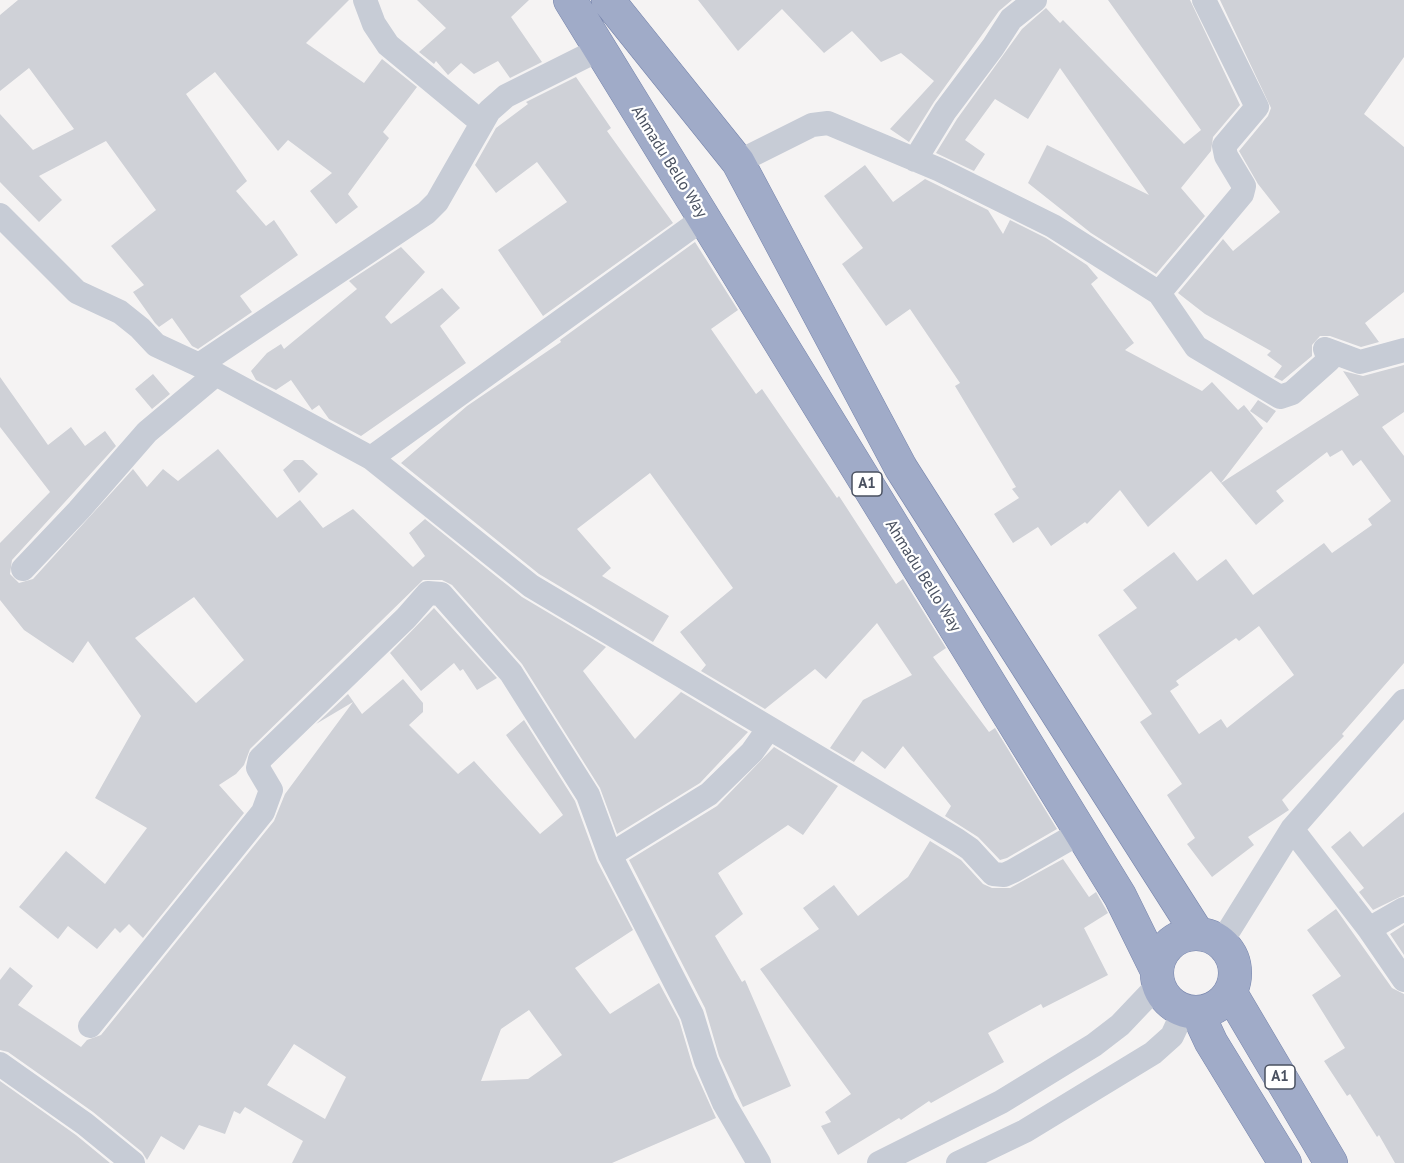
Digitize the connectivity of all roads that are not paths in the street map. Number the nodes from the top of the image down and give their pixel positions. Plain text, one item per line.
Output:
1 (365, 0) edge
2 (570, 0) edge
3 (608, 0) edge
4 (1204, 0) edge
5 (1027, 3) edge
6 (600, 49) junction
7 (482, 122) junction
8 (915, 160) junction
9 (738, 162) junction
10 (0, 215) edge
11 (704, 218) junction
12 (1159, 293) junction
13 (1404, 350) edge
14 (207, 370) junction
15 (371, 458) junction
16 (23, 569) dead end
17 (1404, 701) edge
18 (769, 728) junction
19 (1292, 828) junction
20 (1081, 832) junction
21 (610, 855) junction
22 (1404, 909) edge
23 (1369, 929) junction
24 (1209, 939) junction
25 (1158, 978) junction
26 (1404, 980) edge
27 (1230, 992) junction
28 (1191, 1011) junction
29 (90, 1026) dead end
30 (0, 1064) edge
31 (972, 1160) edge
32 (133, 1163) edge
33 (759, 1163) edge
34 (879, 1163) edge
35 (1285, 1163) edge
36 (1331, 1163) edge

1 - 7 street
2 - 6 highway, Ahmadu Bello Way / A1
3 - 9 highway, A1
4 - 12 street
5 - 8 street
6 - 7 street
6 - 11 highway, Ahmadu Bello Way / A1
7 - 14 street
8 - 9 street
8 - 12 street
9 - 24 highway, A1
10 - 14 street
11 - 15 street
11 - 20 highway, Ahmadu Bello Way / A1
12 - 13 street
14 - 15 street
14 - 16 street
15 - 18 street
17 - 19 street
18 - 20 street
18 - 21 street
19 - 23 street
19 - 24 street
20 - 25 highway, Ahmadu Bello Way / A1
21 - 29 street
21 - 33 street
22 - 23 street
23 - 26 street
24 - 25 highway
24 - 27 highway
25 - 28 highway
25 - 34 street
27 - 28 highway
27 - 36 highway, A1
28 - 31 street
28 - 35 highway, A1
30 - 32 street

